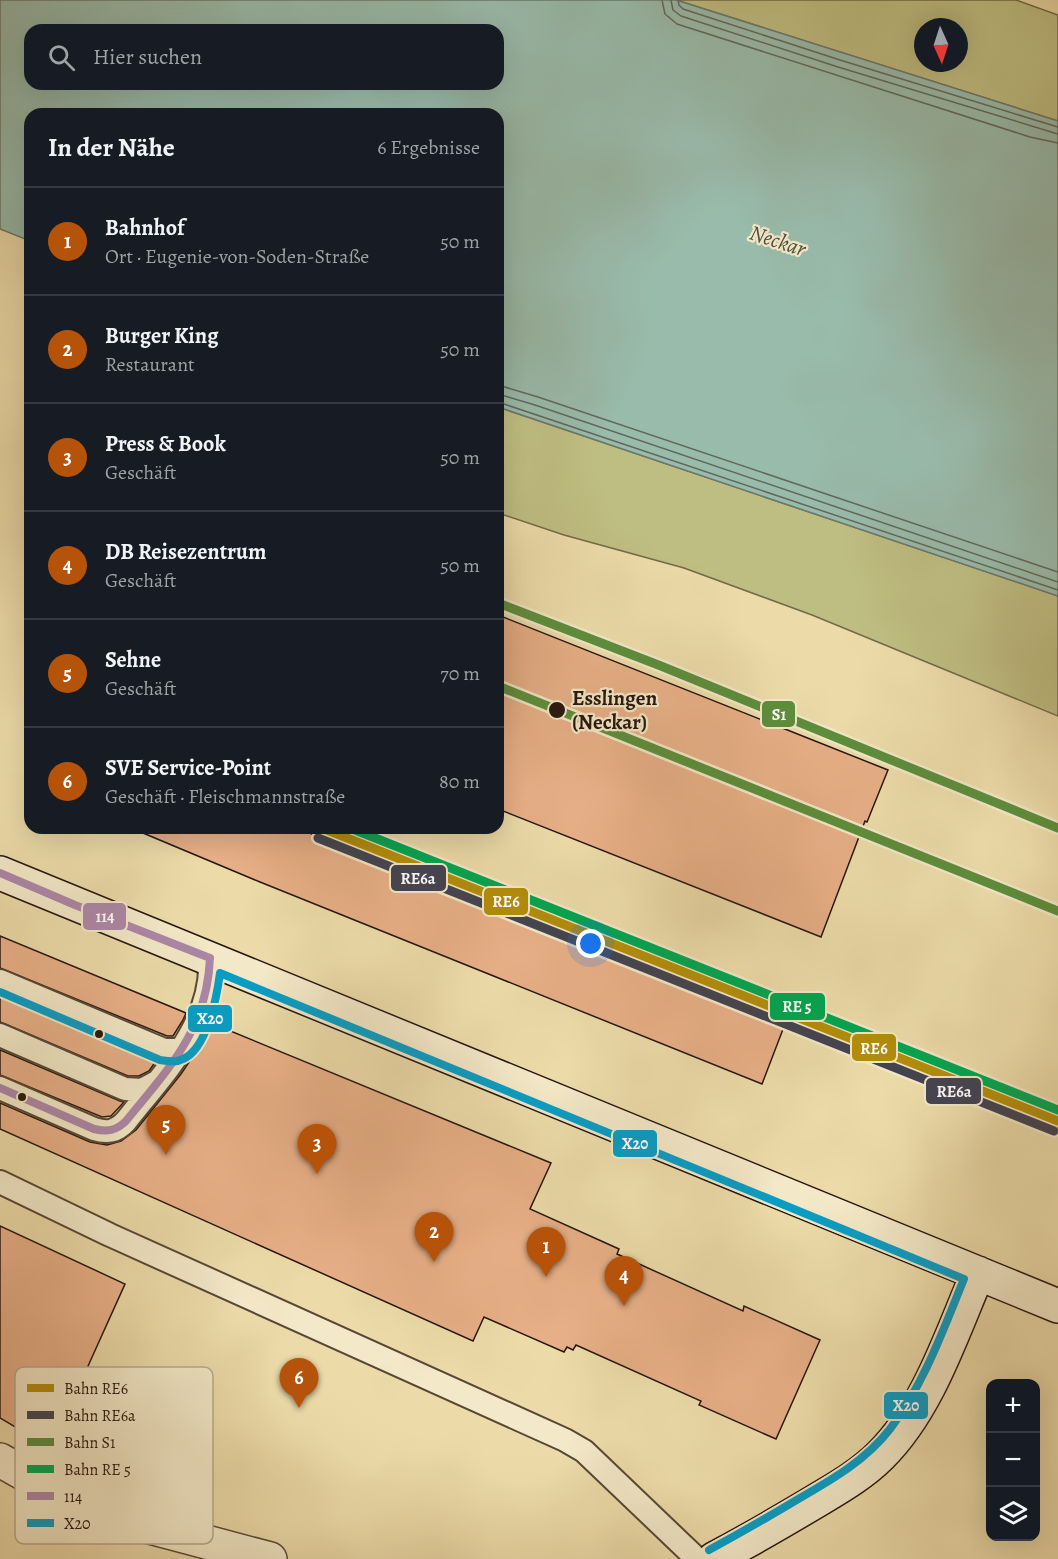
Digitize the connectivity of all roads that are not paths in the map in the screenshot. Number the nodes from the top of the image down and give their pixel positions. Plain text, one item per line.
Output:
1 (0, 873) edge
2 (210, 958) junction
3 (0, 981) edge
4 (0, 1035) edge
5 (183, 1047) junction
6 (155, 1083) junction
7 (0, 1088) edge
8 (0, 1182) edge
9 (978, 1273) junction
10 (1058, 1306) edge
11 (0, 1460) edge
12 (15, 1468) edge
13 (213, 1544) edge
14 (270, 1559) edge
15 (697, 1559) edge
16 (714, 1559) edge

1 - 2 main road
2 - 5 lane
2 - 9 main road
3 - 5 lane
4 - 6 lane
5 - 6 lane
6 - 7 lane
8 - 15 lane
9 - 10 main road
9 - 16 main road
11 - 12 main road
13 - 14 main road

